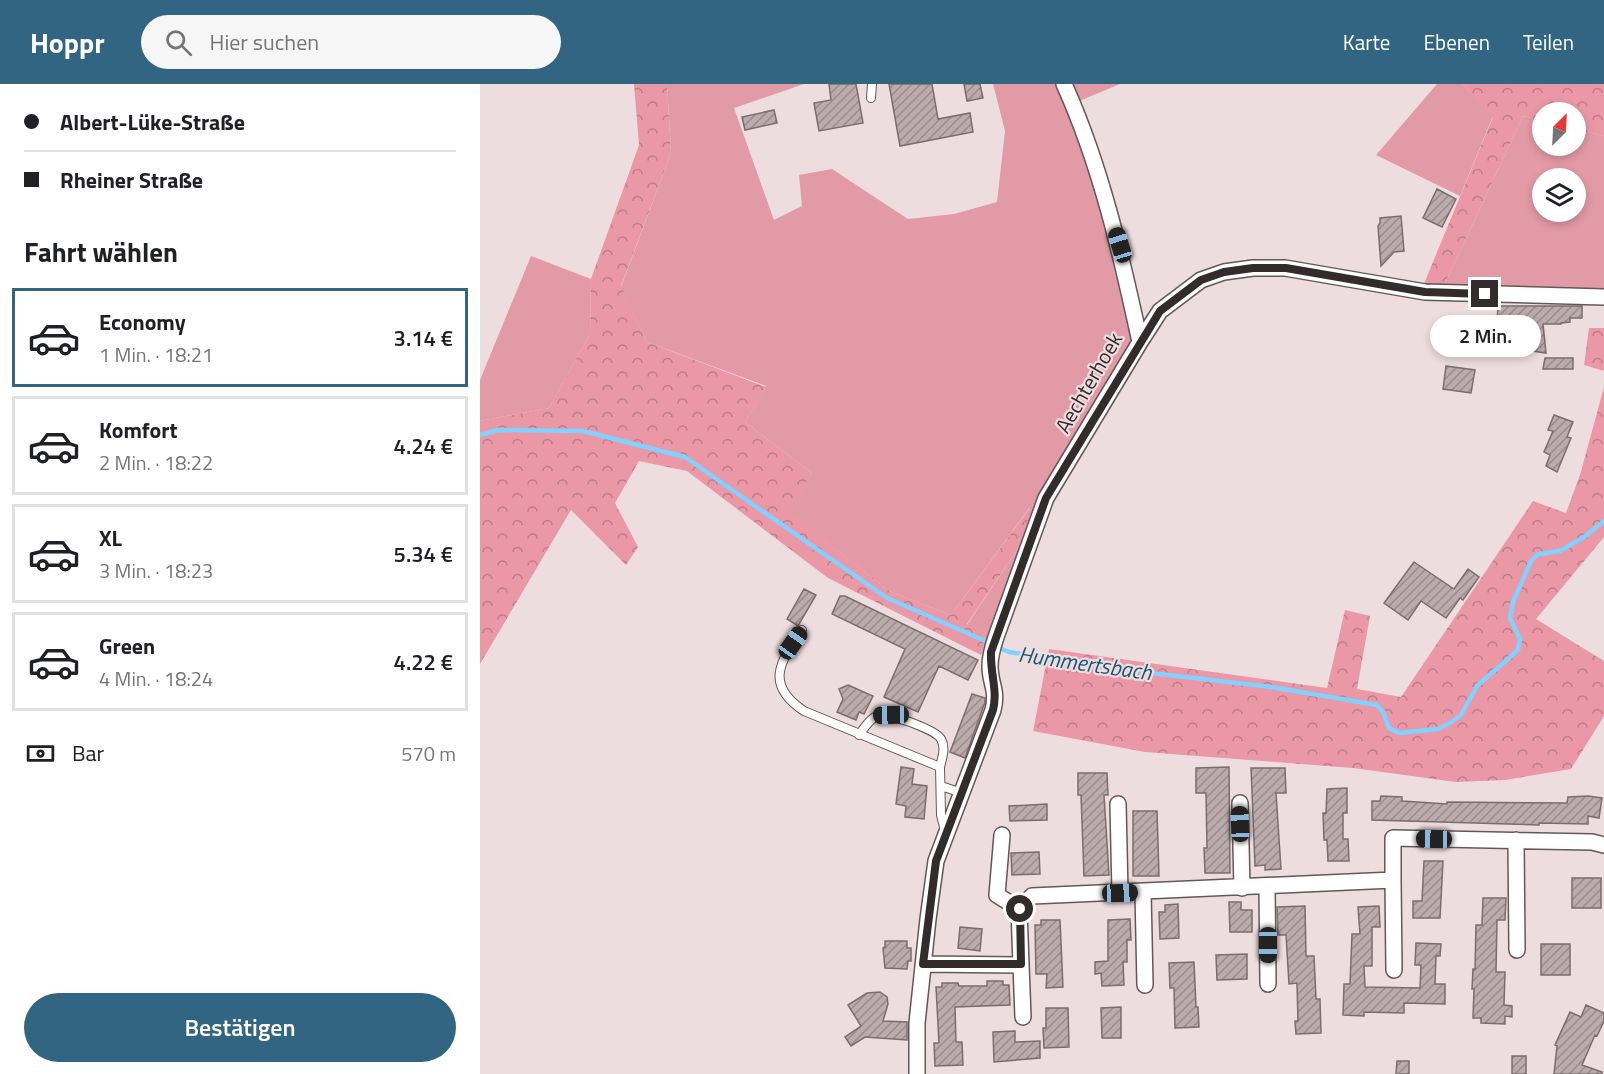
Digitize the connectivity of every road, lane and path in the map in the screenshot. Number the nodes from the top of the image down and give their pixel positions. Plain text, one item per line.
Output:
1 (872, 84) edge
2 (1064, 84) edge
3 (871, 98) dead end
4 (1604, 297) edge
5 (1140, 342) junction
6 (802, 630) dead end
7 (859, 735) junction
8 (940, 767) junction
9 (941, 786) junction
10 (962, 793) junction
11 (1240, 803) dead end
12 (1118, 804) dead end
13 (1002, 835) dead end
14 (945, 836) junction
15 (1516, 840) junction
16 (1604, 846) edge
17 (1393, 880) junction
18 (1267, 886) junction
19 (1242, 888) junction
20 (1143, 892) junction
21 (1120, 893) junction
22 (1020, 909) junction
23 (1516, 950) dead end
24 (923, 964) junction
25 (1021, 964) junction
26 (1394, 970) dead end
27 (1268, 984) dead end
28 (1145, 985) dead end
29 (1023, 1017) dead end
30 (917, 1074) edge

1 - 3 lane
2 - 5 street, Aechterhoek
4 - 5 street
5 - 10 street, Aechterhoek
6 - 7 lane
7 - 8 lane
7 - 8 lane
8 - 9 lane
9 - 10 lane
9 - 14 lane
10 - 14 street
11 - 19 street
12 - 21 street
13 - 22 street
14 - 24 street
15 - 16 street
15 - 17 street
15 - 23 street
17 - 18 street
17 - 26 street
18 - 19 street
18 - 27 street
19 - 20 street
20 - 21 street
20 - 28 street
21 - 22 street
22 - 25 street
24 - 25 street
24 - 30 street
25 - 29 street

